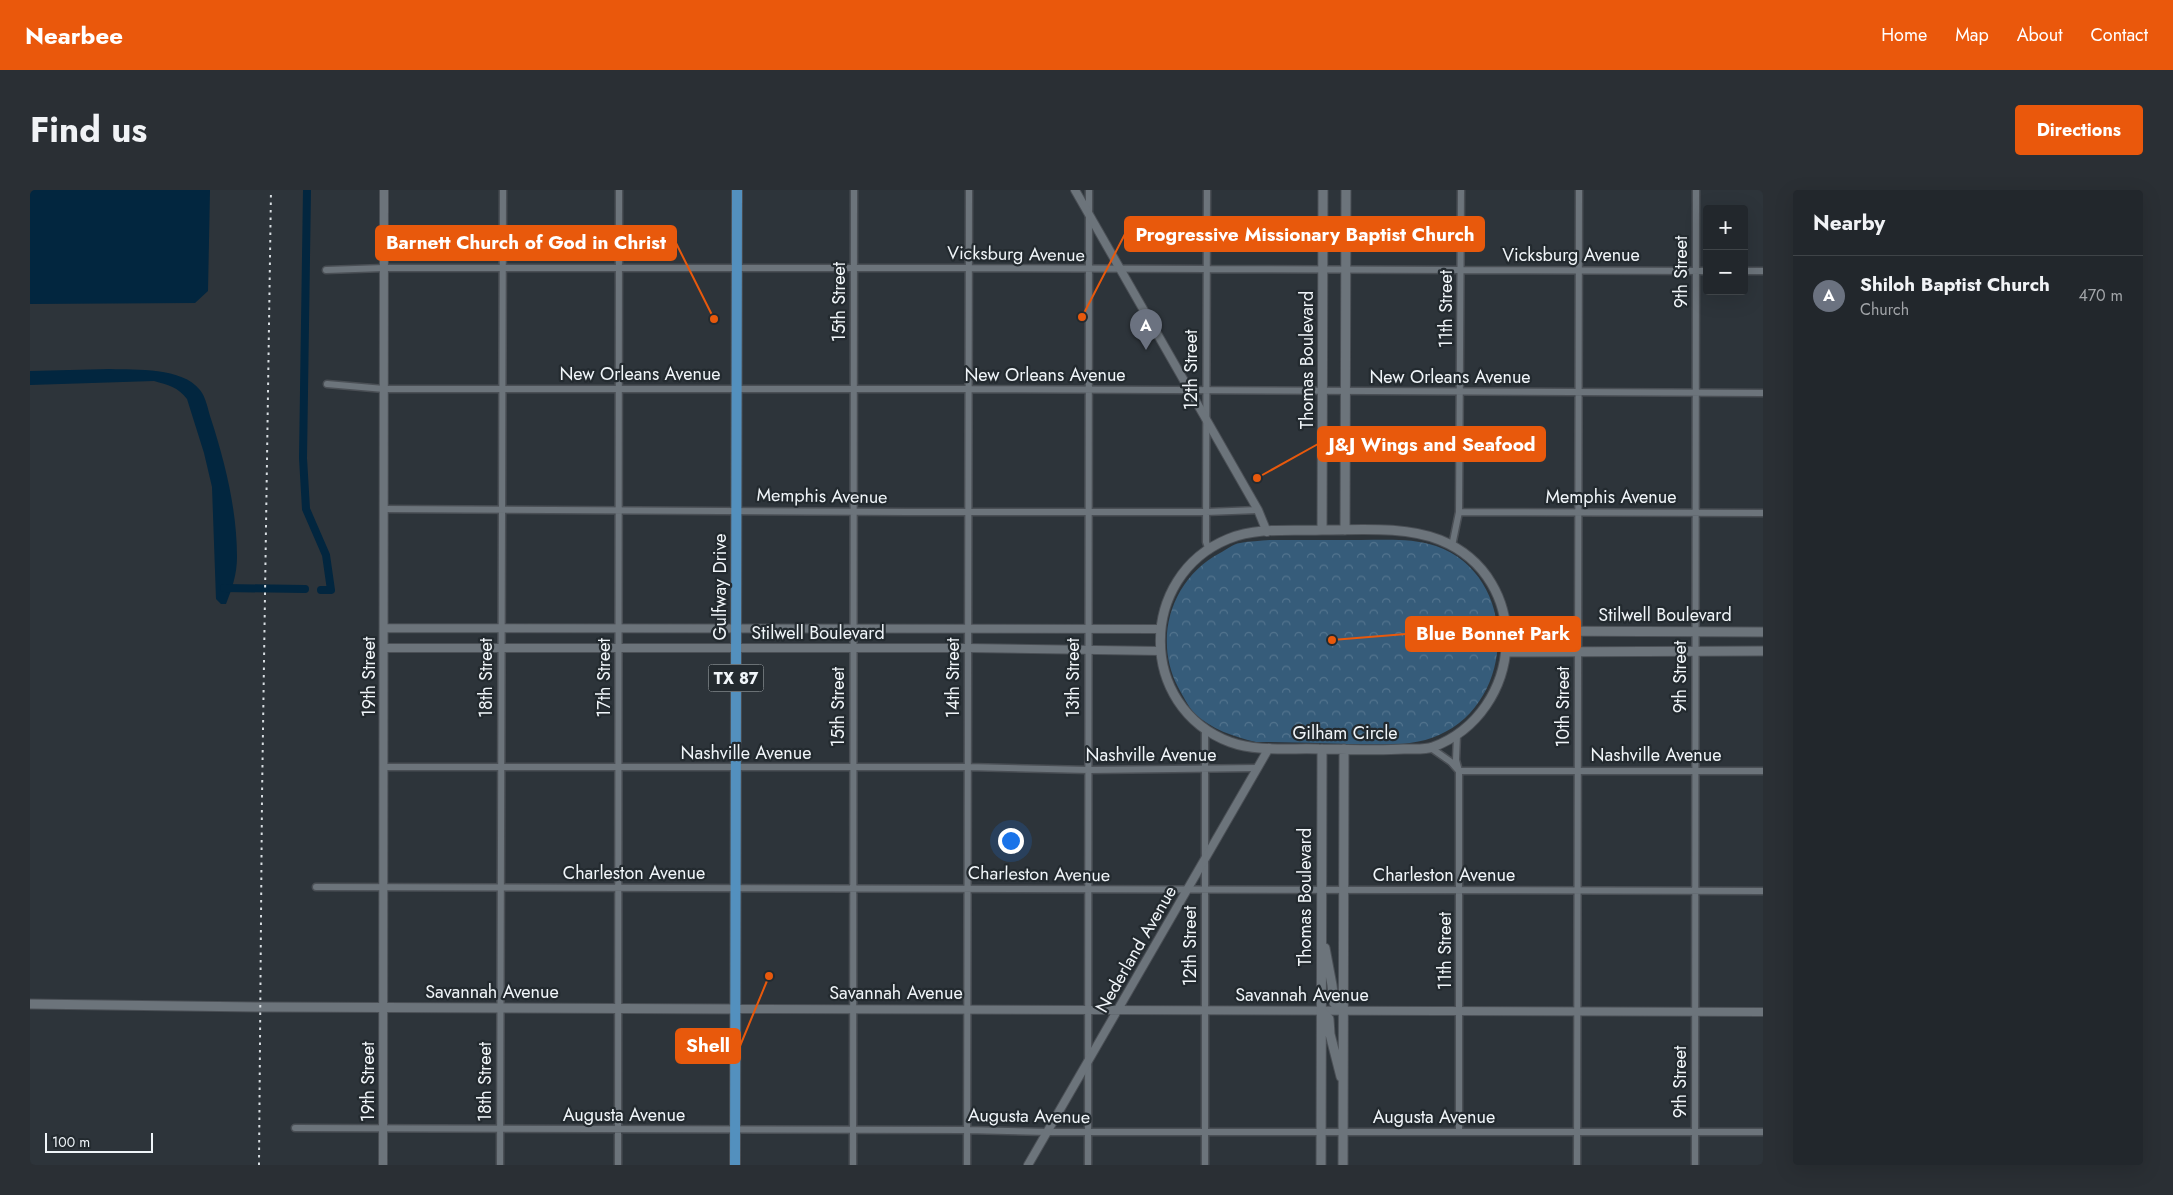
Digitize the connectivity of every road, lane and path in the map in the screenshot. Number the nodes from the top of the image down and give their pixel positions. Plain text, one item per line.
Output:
1 (384, 190) edge
2 (503, 190) edge
3 (619, 190) edge
4 (737, 190) edge
5 (854, 190) edge
6 (969, 190) edge
7 (1075, 190) edge
8 (1090, 190) edge
9 (1207, 190) edge
10 (1323, 190) edge
11 (1346, 190) edge
12 (1461, 190) edge
13 (1579, 190) edge
14 (1696, 190) edge
15 (1089, 215) junction
16 (384, 268) junction
17 (502, 268) junction
18 (619, 268) junction
19 (737, 268) junction
20 (854, 268) junction
21 (969, 268) junction
22 (1089, 269) junction
23 (1120, 269) junction
24 (326, 270) dead end
25 (1207, 270) junction
26 (1323, 270) junction
27 (1345, 270) junction
28 (1461, 270) junction
29 (1579, 270) junction
30 (1696, 271) junction
31 (1703, 271) edge
32 (1748, 271) edge
33 (1763, 272) edge
34 (327, 384) dead end
35 (384, 389) junction
36 (502, 389) junction
37 (619, 389) junction
38 (737, 389) junction
39 (968, 389) junction
40 (854, 390) junction
41 (1089, 391) junction
42 (1190, 391) junction
43 (1206, 391) junction
44 (1323, 391) junction
45 (1345, 391) junction
46 (1460, 392) junction
47 (1579, 392) junction
48 (1696, 392) junction
49 (1763, 393) edge
50 (1206, 419) junction
51 (384, 509) junction
52 (501, 510) junction
53 (619, 510) junction
54 (736, 510) junction
55 (1258, 510) junction
56 (854, 511) junction
57 (968, 511) junction
58 (1088, 511) junction
59 (1206, 512) junction
60 (1459, 512) junction
61 (1579, 512) junction
62 (1696, 512) junction
63 (1763, 513) edge
64 (1322, 530) junction
65 (1345, 530) junction
66 (1267, 532) junction
67 (1452, 546) junction
68 (1209, 550) junction
69 (385, 628) junction
70 (501, 629) junction
71 (619, 629) junction
72 (736, 629) junction
73 (968, 629) junction
74 (1088, 629) junction
75 (1160, 629) junction
76 (853, 630) junction
77 (1507, 631) junction
78 (1578, 631) junction
79 (1695, 632) junction
80 (1763, 632) edge
81 (384, 648) junction
82 (968, 648) junction
83 (501, 649) junction
84 (619, 649) junction
85 (736, 649) junction
86 (853, 649) junction
87 (1088, 650) junction
88 (1161, 651) junction
89 (1578, 651) junction
90 (1695, 651) junction
91 (1763, 651) edge
92 (1507, 652) junction
93 (1205, 728) junction
94 (1457, 734) junction
95 (1269, 748) junction
96 (1431, 748) junction
97 (1322, 749) junction
98 (1344, 749) junction
99 (384, 767) junction
100 (501, 767) junction
101 (619, 767) junction
102 (968, 767) junction
103 (736, 768) junction
104 (853, 768) junction
105 (1257, 768) junction
106 (1089, 770) junction
107 (1205, 770) junction
108 (1578, 770) junction
109 (1695, 770) junction
110 (1459, 771) junction
111 (1763, 771) edge
112 (1204, 860) junction
113 (316, 887) dead end
114 (384, 888) junction
115 (501, 888) junction
116 (618, 888) junction
117 (736, 888) junction
118 (968, 888) junction
119 (853, 889) junction
120 (1088, 890) junction
121 (1187, 890) junction
122 (1322, 890) junction
123 (1344, 890) junction
124 (1578, 890) junction
125 (1206, 891) junction
126 (1460, 891) junction
127 (1695, 891) junction
128 (1763, 892) edge
129 (1322, 938) junction
130 (30, 1004) edge
131 (383, 1008) junction
132 (500, 1009) junction
133 (618, 1009) junction
134 (736, 1009) junction
135 (853, 1009) junction
136 (968, 1009) junction
137 (1088, 1010) junction
138 (1118, 1010) junction
139 (1205, 1011) junction
140 (1321, 1011) junction
141 (1343, 1011) junction
142 (1460, 1011) junction
143 (1577, 1012) junction
144 (1695, 1012) junction
145 (1763, 1012) edge
146 (1087, 1062) junction
147 (1343, 1085) junction
148 (295, 1128) dead end
149 (383, 1129) junction
150 (500, 1129) junction
151 (618, 1130) junction
152 (735, 1130) junction
153 (853, 1130) junction
154 (967, 1130) junction
155 (1205, 1131) junction
156 (1047, 1132) junction
157 (1088, 1132) junction
158 (1321, 1132) junction
159 (1343, 1132) junction
160 (1460, 1132) junction
161 (1577, 1132) junction
162 (1695, 1132) junction
163 (1763, 1132) edge
164 (383, 1165) edge
165 (500, 1165) edge
166 (618, 1165) edge
167 (735, 1165) edge
168 (853, 1165) edge
169 (967, 1165) edge
170 (1028, 1165) edge
171 (1088, 1165) edge
172 (1205, 1165) edge
173 (1321, 1165) edge
174 (1343, 1165) edge
175 (1577, 1165) edge
176 (1695, 1165) edge

1 - 16 street, 19th Street
2 - 17 street, 18th Street
3 - 18 street, 17th Street
4 - 19 main road, Gulfway Drive / TX 87
5 - 20 street, 15th Street
6 - 21 street, 14th Street
7 - 15 street
8 - 15 street, 13th Street
9 - 25 street, 12th Street
10 - 26 main road, Thomas Boulevard
11 - 27 main road
12 - 28 street, 11th Street
13 - 29 street, 10th Street
14 - 30 street, 9th Street
15 - 22 street, 13th Street
15 - 23 street
16 - 17 street, Vicksburg Avenue
16 - 24 street, Vicksburg Avenue
16 - 35 street, 19th Street
17 - 18 street, Vicksburg Avenue
17 - 36 street, 18th Street
18 - 19 street, Vicksburg Avenue
18 - 37 street, 17th Street
19 - 20 street, Vicksburg Avenue
19 - 38 main road, Gulfway Drive / TX 87
20 - 21 street, Vicksburg Avenue
20 - 40 street, 15th Street
21 - 22 street, Vicksburg Avenue
21 - 39 street, 14th Street
22 - 23 street, Vicksburg Avenue
22 - 41 street, 13th Street
23 - 25 street, Vicksburg Avenue
23 - 42 street
25 - 26 street, Vicksburg Avenue
25 - 43 street, 12th Street
26 - 27 street, Vicksburg Avenue
26 - 44 main road, Thomas Boulevard
27 - 28 street, Vicksburg Avenue
27 - 45 main road
28 - 29 street, Vicksburg Avenue
28 - 46 street, 11th Street
29 - 30 street, Vicksburg Avenue
29 - 47 street, 10th Street
30 - 31 street, Vicksburg Avenue
30 - 48 street, 9th Street
32 - 33 street
34 - 35 street, New Orleans Avenue
35 - 36 street, New Orleans Avenue
35 - 51 street, 19th Street
36 - 37 street, New Orleans Avenue
36 - 52 street, 18th Street
37 - 38 street, New Orleans Avenue
37 - 53 street, 17th Street
38 - 40 street, New Orleans Avenue
38 - 54 main road, Gulfway Drive / TX 87
39 - 40 street, New Orleans Avenue
39 - 41 street, New Orleans Avenue
39 - 57 street, 14th Street
40 - 56 street, 15th Street
41 - 42 street, New Orleans Avenue
41 - 58 street, 13th Street
42 - 43 street, New Orleans Avenue
42 - 50 street
43 - 44 street, New Orleans Avenue
43 - 50 street, 12th Street
44 - 45 street, New Orleans Avenue
44 - 64 main road, Thomas Boulevard
45 - 46 street, New Orleans Avenue
45 - 65 main road
46 - 47 street, New Orleans Avenue
46 - 60 street, 11th Street
47 - 48 street, New Orleans Avenue
47 - 61 street, 10th Street
48 - 49 street, New Orleans Avenue
48 - 62 street, 9th Street
50 - 55 street
50 - 59 street, 12th Street
51 - 52 street, Memphis Avenue
51 - 69 street, 19th Street
52 - 53 street, Memphis Avenue
52 - 70 street, 18th Street
53 - 54 street, Memphis Avenue
53 - 71 street, 17th Street
54 - 56 street, Memphis Avenue
54 - 72 main road, Gulfway Drive / TX 87
55 - 59 street, Memphis Avenue
55 - 66 street
56 - 57 street, Memphis Avenue
56 - 76 street, 15th Street
57 - 58 street, Memphis Avenue
57 - 73 street, 14th Street
58 - 59 street, Memphis Avenue
58 - 74 street, 13th Street
59 - 68 street, 12th Street
60 - 61 street, Memphis Avenue
60 - 67 street, 11th Street
61 - 62 street, Memphis Avenue
61 - 78 street, 10th Street
62 - 63 street, Memphis Avenue
62 - 79 street, 9th Street
64 - 65 main road, Gilham Circle
64 - 66 main road, Gilham Circle
65 - 67 main road, Gilham Circle
66 - 68 main road, Gilham Circle
67 - 77 main road, Gilham Circle
68 - 75 main road, Gilham Circle
69 - 70 street, Stilwell Boulevard
69 - 81 street, 19th Street
70 - 71 street, Stilwell Boulevard
70 - 83 street, 18th Street
71 - 72 street, Stilwell Boulevard
71 - 84 street, 17th Street
72 - 76 street, Stilwell Boulevard
72 - 85 main road, Gulfway Drive / TX 87
73 - 74 street, Stilwell Boulevard
73 - 76 street, Stilwell Boulevard
73 - 82 street, 14th Street
74 - 75 street, Stilwell Boulevard
74 - 87 street, 13th Street
75 - 88 main road, Gilham Circle
76 - 86 street, 15th Street
77 - 78 main road, Stilwell Boulevard
77 - 92 main road, Gilham Circle
78 - 79 main road, Stilwell Boulevard
78 - 89 street, 10th Street
79 - 80 main road, Stilwell Boulevard
79 - 90 street, 9th Street
81 - 83 street, Stilwell Boulevard
81 - 99 street, 19th Street
82 - 86 street, Stilwell Boulevard
82 - 87 street, Stilwell Boulevard
82 - 102 street, 14th Street
83 - 84 street, Stilwell Boulevard
83 - 100 street, 18th Street
84 - 85 street, Stilwell Boulevard
84 - 101 street, 17th Street
85 - 86 street, Stilwell Boulevard
85 - 103 main road, Gulfway Drive / TX 87
86 - 104 street, 15th Street
87 - 88 street, Stilwell Boulevard
87 - 106 street, 13th Street
88 - 93 main road, Gilham Circle
89 - 90 main road, Stilwell Boulevard
89 - 92 main road, Stilwell Boulevard
89 - 108 street, 10th Street
90 - 91 main road, Stilwell Boulevard
90 - 109 street, 9th Street
92 - 94 main road, Gilham Circle
93 - 95 main road, Gilham Circle
93 - 107 street, 12th Street
94 - 96 main road, Gilham Circle
94 - 110 street, 11th Street
95 - 97 main road, Gilham Circle
95 - 105 street, Nederland Avenue
96 - 98 main road, Gilham Circle
96 - 110 street
97 - 98 main road, Gilham Circle
97 - 122 main road, Thomas Boulevard
98 - 123 main road
99 - 100 street, Nashville Avenue
99 - 114 street, 19th Street
100 - 101 street, Nashville Avenue
100 - 115 street, 18th Street
101 - 103 street, Nashville Avenue
101 - 116 street, 17th Street
102 - 104 street, Nashville Avenue
102 - 106 street, Nashville Avenue
102 - 118 street, 14th Street
103 - 104 street, Nashville Avenue
103 - 117 main road, Gulfway Drive / TX 87
104 - 119 street, 15th Street
105 - 107 street, Nashville Avenue
105 - 112 street, Nederland Avenue
106 - 107 street, Nashville Avenue
106 - 120 street, 13th Street
107 - 112 street, 12th Street
108 - 109 street, Nashville Avenue
108 - 110 street, Nashville Avenue
108 - 124 street, 10th Street
109 - 111 street, Nashville Avenue
109 - 127 street, 9th Street
110 - 126 street, 11th Street
112 - 121 street, Nederland Avenue
112 - 125 street, 12th Street
113 - 114 street, Charleston Avenue
114 - 115 street, Charleston Avenue
114 - 131 street, 19th Street
115 - 116 street, Charleston Avenue
115 - 132 street, 18th Street
116 - 117 street, Charleston Avenue
116 - 133 street, 17th Street
117 - 119 street, Charleston Avenue
117 - 134 main road, Gulfway Drive / TX 87
118 - 119 street, Charleston Avenue
118 - 120 street, Charleston Avenue
118 - 136 street, 14th Street
119 - 135 street, 15th Street
120 - 121 street, Charleston Avenue
120 - 137 street, 13th Street
121 - 125 street, Charleston Avenue
121 - 138 street, Nederland Avenue
122 - 123 street, Charleston Avenue
122 - 125 street, Charleston Avenue
122 - 129 main road, Thomas Boulevard
123 - 126 street, Charleston Avenue
123 - 141 main road
124 - 126 street, Charleston Avenue
124 - 127 street, Charleston Avenue
124 - 143 street, 10th Street
125 - 139 street, 12th Street
126 - 142 street, 11th Street
127 - 128 street, Charleston Avenue
127 - 144 street, 9th Street
129 - 140 main road, Thomas Boulevard
129 - 141 main road
130 - 131 main road, Savannah Avenue
131 - 132 main road, Savannah Avenue
131 - 149 street, 19th Street
132 - 133 main road, Savannah Avenue
132 - 150 street, 18th Street
133 - 134 main road, Savannah Avenue
133 - 151 street, 17th Street
134 - 135 street, Savannah Avenue
134 - 152 main road, Gulfway Drive / TX 87
135 - 136 street, Savannah Avenue
135 - 153 street, 15th Street
136 - 137 street, Savannah Avenue
136 - 154 street, 14th Street
137 - 138 street, Savannah Avenue
137 - 146 street, 13th Street
138 - 139 street, Savannah Avenue
138 - 146 street, Nederland Avenue
139 - 140 street, Savannah Avenue
139 - 155 street, 12th Street
140 - 141 street, Savannah Avenue
140 - 147 main road
140 - 158 main road, Thomas Boulevard
141 - 142 street, Savannah Avenue
141 - 147 main road
142 - 143 street, Savannah Avenue
142 - 160 street, 11th Street
143 - 144 street, Savannah Avenue
143 - 161 street, 10th Street
144 - 145 street, Savannah Avenue
144 - 162 street, 9th Street
146 - 156 street, Nederland Avenue
146 - 157 street, 13th Street
147 - 159 main road
148 - 149 street, Augusta Avenue
149 - 150 street, Augusta Avenue
149 - 164 street, 19th Street
150 - 151 street, Augusta Avenue
150 - 165 street, 18th Street
151 - 152 street, Augusta Avenue
151 - 166 street, 17th Street
152 - 153 street, Augusta Avenue
152 - 167 main road, Gulfway Drive / TX 87
153 - 154 street, Augusta Avenue
153 - 168 street, 15th Street
154 - 156 street, Augusta Avenue
154 - 169 street, 14th Street
155 - 157 street, Augusta Avenue
155 - 158 street, Augusta Avenue
155 - 172 street, 12th Street
156 - 157 street, Augusta Avenue
156 - 170 street, Nederland Avenue
157 - 171 street, 13th Street
158 - 159 street, Augusta Avenue
158 - 173 main road, Thomas Boulevard
159 - 160 street, Augusta Avenue
159 - 174 main road
160 - 161 street, Augusta Avenue
161 - 162 street, Augusta Avenue
161 - 175 street, 10th Street
162 - 163 street, Augusta Avenue
162 - 176 street, 9th Street

